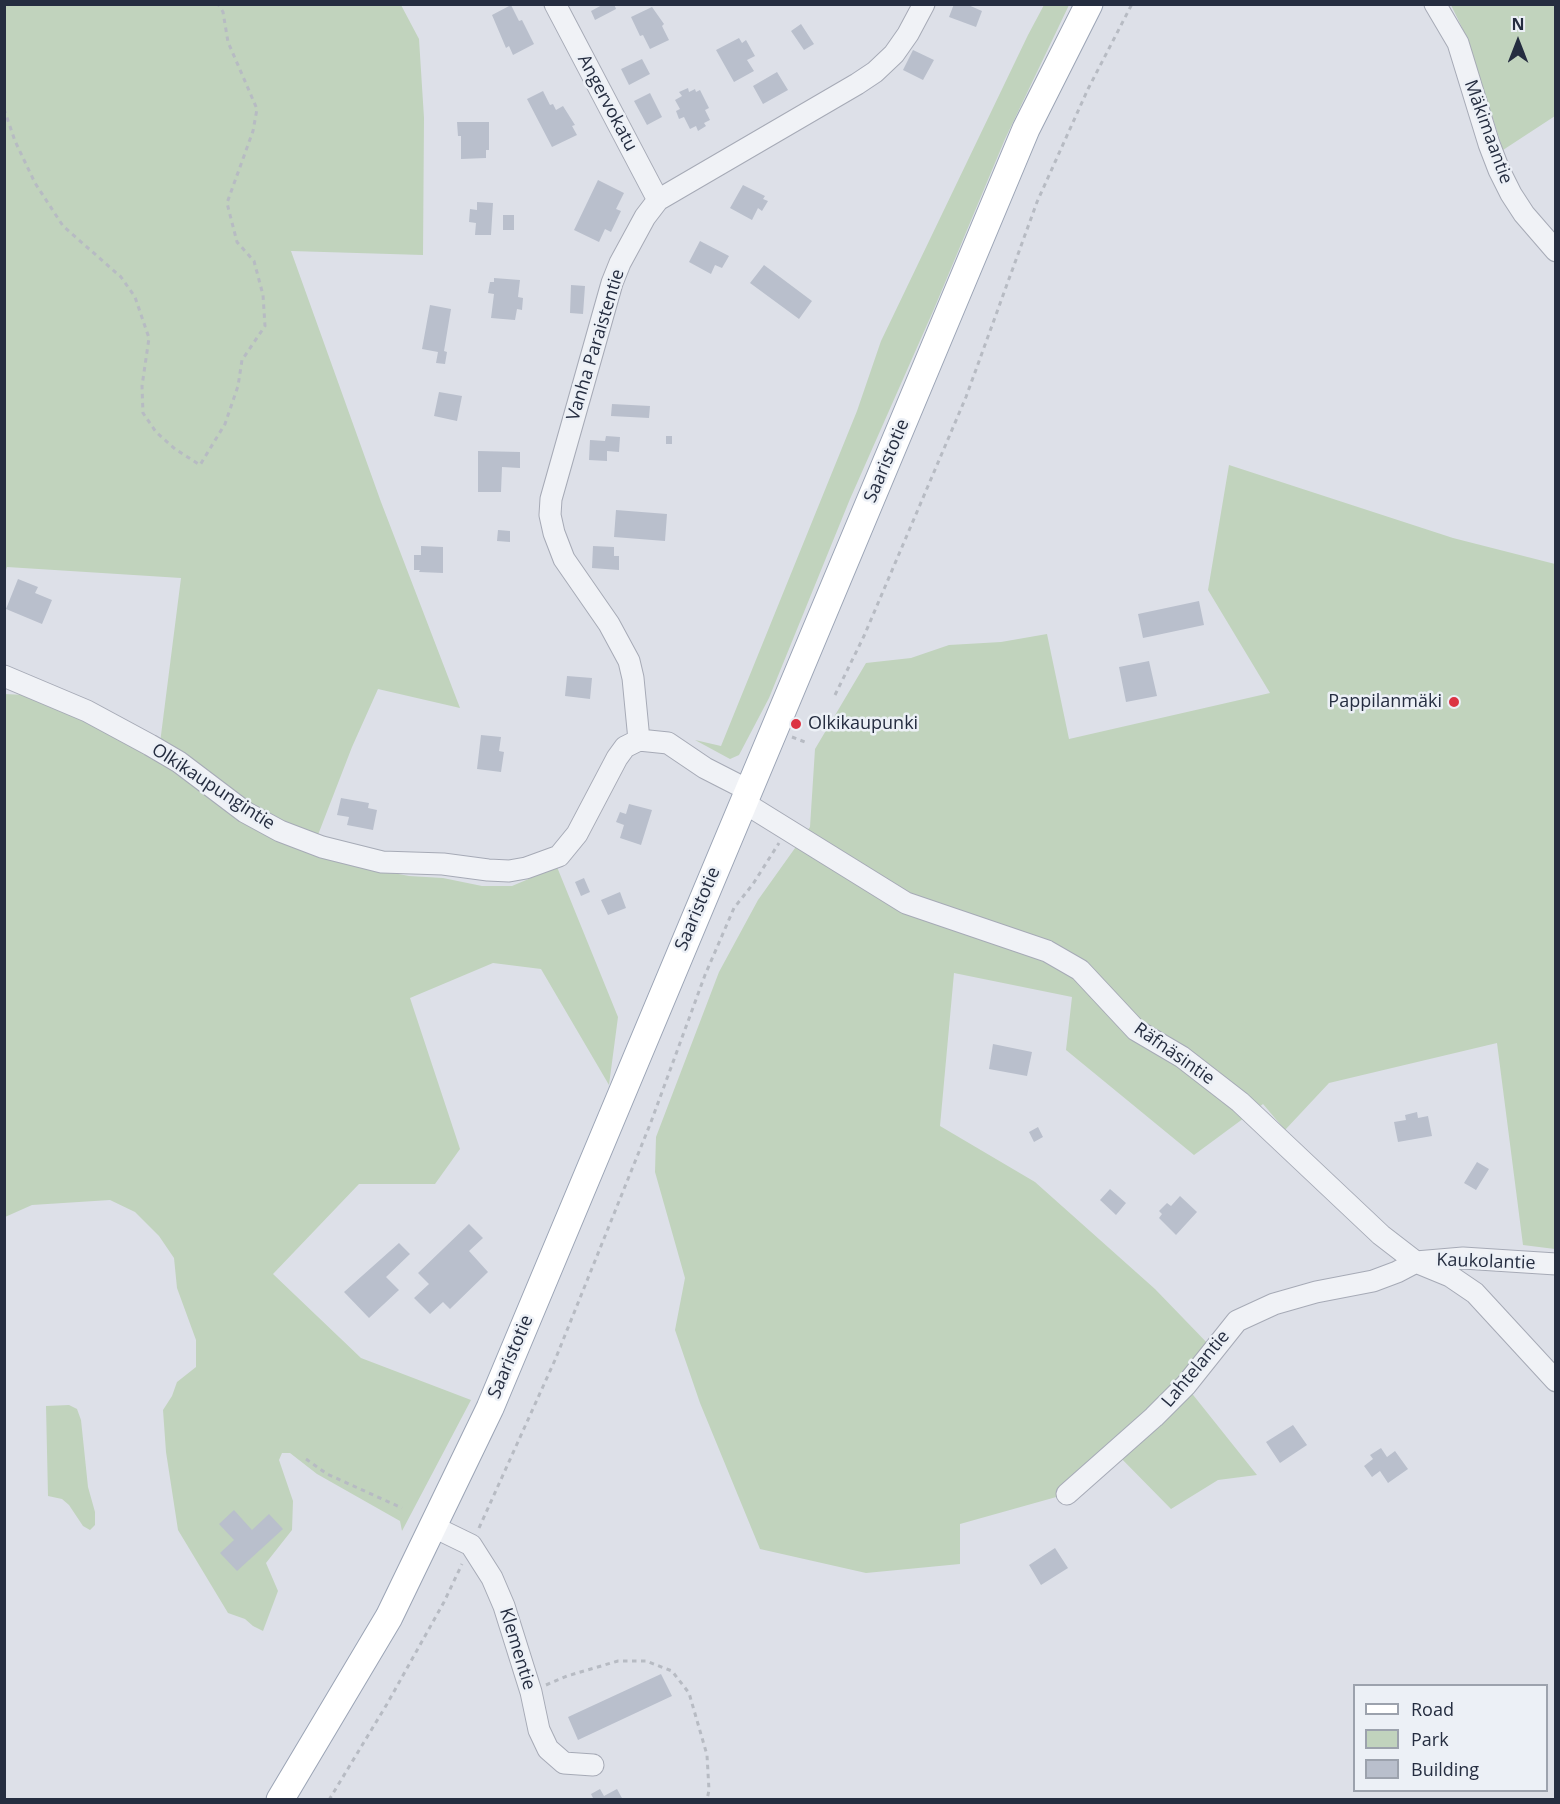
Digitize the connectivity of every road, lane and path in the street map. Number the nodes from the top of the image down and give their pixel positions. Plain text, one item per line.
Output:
1 (218, 4) edge
2 (555, 4) edge
3 (924, 4) edge
4 (1089, 4) edge
5 (1132, 4) edge
6 (1436, 4) edge
7 (4, 109) edge
8 (658, 200) junction
9 (1556, 251) edge
10 (4, 676) edge
11 (835, 695) dead end
12 (639, 740) junction
13 (746, 796) junction
14 (788, 830) junction
15 (1416, 1262) junction
16 (1556, 1264) edge
17 (1556, 1381) edge
18 (306, 1459) dead end
19 (1067, 1494) dead end
20 (402, 1508) dead end
21 (434, 1527) junction
22 (471, 1545) junction
23 (531, 1692) junction
24 (593, 1765) dead end
25 (280, 1800) edge
26 (329, 1800) edge
27 (706, 1800) edge

1 - 7 path
2 - 8 street, Angervokatu
3 - 8 street, Vanha Paraistentie
4 - 13 main road, Saaristotie
5 - 11 path
6 - 9 street, Mäkimaantie
8 - 12 street, Vanha Paraistentie
10 - 12 street, Olkikaupungintie
12 - 13 street
13 - 14 street, Räfnäsintie
13 - 21 main road, Saaristotie
14 - 15 street, Räfnäsintie
14 - 22 path
15 - 16 street, Kaukolantie
15 - 17 street, Räfnäsintie
15 - 19 street, Lahtelantie
18 - 20 path
21 - 22 street
21 - 25 main road, Saaristotie
22 - 23 street, Klementie
22 - 26 path
23 - 24 street, Klementie
23 - 27 path

